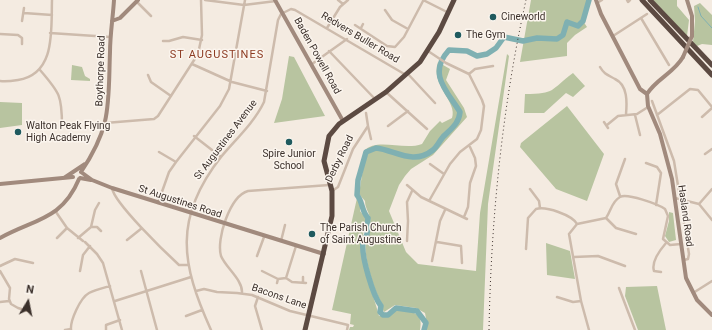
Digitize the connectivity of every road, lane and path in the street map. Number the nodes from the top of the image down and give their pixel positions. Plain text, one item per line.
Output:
1 (52, 0) edge
2 (114, 0) edge
3 (201, 0) edge
4 (205, 0) edge
5 (245, 0) edge
6 (338, 0) edge
7 (348, 0) edge
8 (423, 0) edge
9 (454, 0) edge
10 (602, 0) edge
11 (627, 0) edge
12 (630, 0) edge
13 (642, 0) edge
14 (650, 0) edge
15 (686, 0) edge
16 (137, 1) edge
17 (276, 1) edge
18 (597, 2) edge
19 (342, 4) junction
20 (244, 5) junction
21 (24, 8) dead end
22 (385, 10) dead end
23 (448, 12) junction
24 (24, 13) junction
25 (283, 13) junction
26 (647, 14) dead end
27 (52, 15) junction
28 (151, 16) dead end
29 (641, 18) junction
30 (22, 21) dead end
31 (112, 21) junction
32 (363, 24) dead end
33 (355, 25) dead end
34 (327, 28) junction
35 (361, 28) junction
36 (408, 29) junction
37 (50, 33) junction
38 (0, 34) edge
39 (613, 36) junction
40 (110, 37) junction
41 (346, 39) junction
42 (202, 40) junction
43 (163, 41) dead end
44 (22, 44) dead end
45 (329, 51) junction
46 (428, 51) junction
47 (192, 64) junction
48 (312, 64) junction
49 (669, 65) dead end
50 (712, 65) edge
51 (493, 66) dead end
52 (600, 67) dead end
53 (40, 70) junction
54 (407, 74) junction
55 (469, 74) junction
56 (148, 75) dead end
57 (712, 76) edge
58 (0, 81) edge
59 (232, 82) junction
60 (267, 91) junction
61 (386, 92) junction
62 (647, 94) junction
63 (171, 96) junction
64 (376, 100) junction
65 (652, 101) dead end
66 (435, 103) dead end
67 (648, 106) junction
68 (712, 108) edge
69 (408, 111) junction
70 (654, 112) junction
71 (366, 114) dead end
72 (626, 114) junction
73 (635, 115) junction
74 (657, 115) junction
75 (702, 117) dead end
76 (343, 121) junction
77 (604, 122) dead end
78 (105, 123) junction
79 (62, 126) dead end
80 (368, 126) junction
81 (388, 126) dead end
82 (427, 129) dead end
83 (641, 132) dead end
84 (194, 136) junction
85 (371, 139) dead end
86 (470, 146) junction
87 (712, 148) edge
88 (159, 152) dead end
89 (704, 154) dead end
90 (222, 157) junction
91 (625, 159) dead end
92 (176, 162) junction
93 (87, 163) junction
94 (430, 164) dead end
95 (648, 165) dead end
96 (75, 171) junction
97 (81, 172) junction
98 (444, 174) junction
99 (86, 175) junction
100 (64, 178) junction
101 (77, 178) junction
102 (92, 180) junction
103 (0, 184) edge
104 (330, 185) junction
105 (407, 185) dead end
106 (112, 188) junction
107 (712, 189) edge
108 (332, 191) junction
109 (412, 191) junction
110 (530, 192) dead end
111 (620, 196) junction
112 (678, 199) junction
113 (429, 201) junction
114 (99, 203) dead end
115 (158, 203) junction
116 (699, 204) junction
117 (656, 205) junction
118 (540, 208) junction
119 (445, 210) junction
120 (56, 212) junction
121 (191, 214) junction
122 (464, 217) junction
123 (606, 218) junction
124 (711, 218) edge
125 (467, 219) dead end
126 (225, 224) junction
127 (577, 224) junction
128 (286, 225) dead end
129 (91, 227) junction
130 (67, 228) junction
131 (142, 228) junction
132 (101, 231) dead end
133 (636, 234) dead end
134 (264, 237) junction
135 (0, 238) edge
136 (57, 238) dead end
137 (78, 238) junction
138 (127, 240) dead end
139 (407, 241) dead end
140 (280, 242) junction
141 (436, 242) junction
142 (666, 242) junction
143 (681, 244) junction
144 (90, 246) junction
145 (296, 246) junction
146 (526, 249) dead end
147 (324, 254) junction
148 (257, 256) dead end
149 (574, 257) junction
150 (683, 260) junction
151 (432, 261) dead end
152 (33, 263) dead end
153 (462, 263) dead end
154 (188, 265) junction
155 (0, 266) edge
156 (625, 266) dead end
157 (262, 270) dead end
158 (0, 271) edge
159 (80, 271) dead end
160 (141, 271) dead end
161 (661, 272) dead end
162 (191, 277) junction
163 (304, 277) dead end
164 (286, 278) junction
165 (278, 279) junction
166 (712, 281) edge
167 (277, 283) dead end
168 (110, 286) junction
169 (619, 288) dead end
170 (147, 291) junction
171 (196, 291) junction
172 (242, 293) junction
173 (692, 293) junction
174 (258, 297) junction
175 (559, 297) dead end
176 (9, 301) junction
177 (115, 301) junction
178 (581, 301) junction
179 (0, 302) edge
180 (28, 310) dead end
181 (202, 310) junction
182 (186, 316) dead end
183 (309, 316) junction
184 (712, 316) edge
185 (120, 320) junction
186 (71, 329) edge
187 (65, 330) edge
188 (106, 330) edge
189 (122, 330) edge
190 (157, 330) edge
191 (211, 330) edge
192 (262, 330) edge
193 (305, 330) edge
194 (347, 330) edge
195 (589, 330) edge
196 (635, 330) edge

1 - 27 street
2 - 31 street, Boythorpe Road
3 - 42 street
4 - 20 street
5 - 20 street
6 - 19 street
7 - 19 street
8 - 23 street
8 - 36 street
9 - 23 highway
10 - 18 street
11 - 12 street
13 - 57 highway
14 - 50 highway
15 - 62 street, bridge
16 - 28 street
16 - 31 street
17 - 20 street
17 - 25 street, Baden Powell Road
18 - 39 street
19 - 34 street
20 - 59 street
21 - 24 street
22 - 36 street
23 - 46 highway
24 - 27 street
24 - 30 street
25 - 34 street, Redvers Buller Road
25 - 48 street, Baden Powell Road
25 - 60 street, St Augustines Avenue
26 - 29 street
27 - 37 street
29 - 39 street
29 - 49 street
31 - 40 street, Boythorpe Road
32 - 35 street
33 - 35 street
34 - 41 street, Redvers Buller Road
35 - 36 street
37 - 40 street
37 - 53 street
38 - 44 street
39 - 62 street
40 - 78 street, Boythorpe Road
41 - 45 street
41 - 54 street, Redvers Buller Road
42 - 43 street
42 - 47 street
45 - 48 street
45 - 64 street
46 - 54 highway
46 - 55 street
47 - 59 street
47 - 63 street
48 - 76 street, Baden Powell Road
51 - 55 street
52 - 72 street
53 - 58 street
53 - 79 street
54 - 61 highway
54 - 66 street, Redvers Buller Road
55 - 86 street
56 - 63 street
59 - 60 street
59 - 84 street
60 - 90 street, St Augustines Avenue
61 - 64 highway
61 - 69 street
62 - 67 street, Hasland Road
63 - 78 street
64 - 76 highway
65 - 70 street, Hasland Road
67 - 70 street, Hasland Road
67 - 73 street
68 - 74 street
68 - 75 street
69 - 81 street
69 - 82 street
70 - 74 street, Hasland Road
70 - 112 street, Hasland Road
71 - 80 street
72 - 73 street
72 - 77 street
73 - 83 street
74 - 112 street, Hasland Road
76 - 104 highway
78 - 93 street, Boythorpe Road
80 - 85 street
80 - 108 street, Derby Road
84 - 90 street
84 - 92 street
86 - 98 street
86 - 122 street
87 - 89 street
88 - 92 street
90 - 121 street, St Augustines Avenue
91 - 111 street
92 - 115 street
93 - 96 street, Boythorpe Road
93 - 97 street, Boythorpe Road
93 - 99 street
94 - 98 street
95 - 117 street
96 - 97 street, St Augustines Road
96 - 100 street, Boythorpe Road
96 - 101 street
97 - 99 street, St Augustines Road
97 - 101 street
98 - 113 street
99 - 102 street, St Augustines Road
100 - 101 street, St Augustines Road
100 - 103 street, St Augustines Road
101 - 102 street, St Augustines Road
101 - 120 street
102 - 106 street, St Augustines Road
104 - 108 highway
104 - 126 street
105 - 109 street
106 - 115 street, St Augustines Road
106 - 131 street
107 - 116 street
108 - 147 highway, Derby Road
109 - 113 street
109 - 139 street
110 - 118 street
111 - 117 street
111 - 123 street
112 - 116 street
112 - 143 street, Hasland Road
112 - 150 street
113 - 119 street
114 - 129 street
115 - 121 street, St Augustines Road
116 - 124 street
117 - 142 street
118 - 127 street
118 - 146 street
119 - 122 street
119 - 141 street
120 - 130 street
120 - 135 street
121 - 126 street, St Augustines Road
121 - 154 street, St Augustines Avenue
122 - 125 street
123 - 127 street
123 - 133 street
126 - 134 street, St Augustines Road
126 - 172 street
127 - 149 street
128 - 140 street
129 - 132 street
129 - 137 street
130 - 136 street
130 - 137 street
131 - 138 street
131 - 154 street
134 - 140 street, St Augustines Road
134 - 148 street
137 - 144 street
140 - 145 street, St Augustines Road
141 - 151 street
141 - 153 street
142 - 143 street
142 - 161 street
143 - 150 street, Hasland Road
144 - 159 street
144 - 168 street
145 - 147 street, St Augustines Road
145 - 164 street
147 - 183 highway, Derby Road
149 - 156 street
149 - 178 street
150 - 173 street, Hasland Road
152 - 155 street
154 - 162 street, St Augustines Avenue
157 - 165 street
158 - 176 street
160 - 170 street
162 - 170 street
162 - 171 street, St Augustines Avenue
163 - 164 street
164 - 165 street
165 - 167 street
166 - 173 street
168 - 177 street
168 - 186 street
169 - 196 street
170 - 177 street
170 - 190 street
171 - 172 street, Bacons Lane
171 - 181 street, St Augustines Avenue
172 - 174 street, Bacons Lane
173 - 184 street, Hasland Road
174 - 183 street, Bacons Lane
174 - 192 street
175 - 178 street
176 - 179 street
176 - 180 street
177 - 185 street
178 - 195 street
181 - 182 street
181 - 191 street, St Augustines Avenue
183 - 193 highway, Derby Road
183 - 194 street, Bacons Lane
185 - 188 street
185 - 189 street
186 - 187 street

